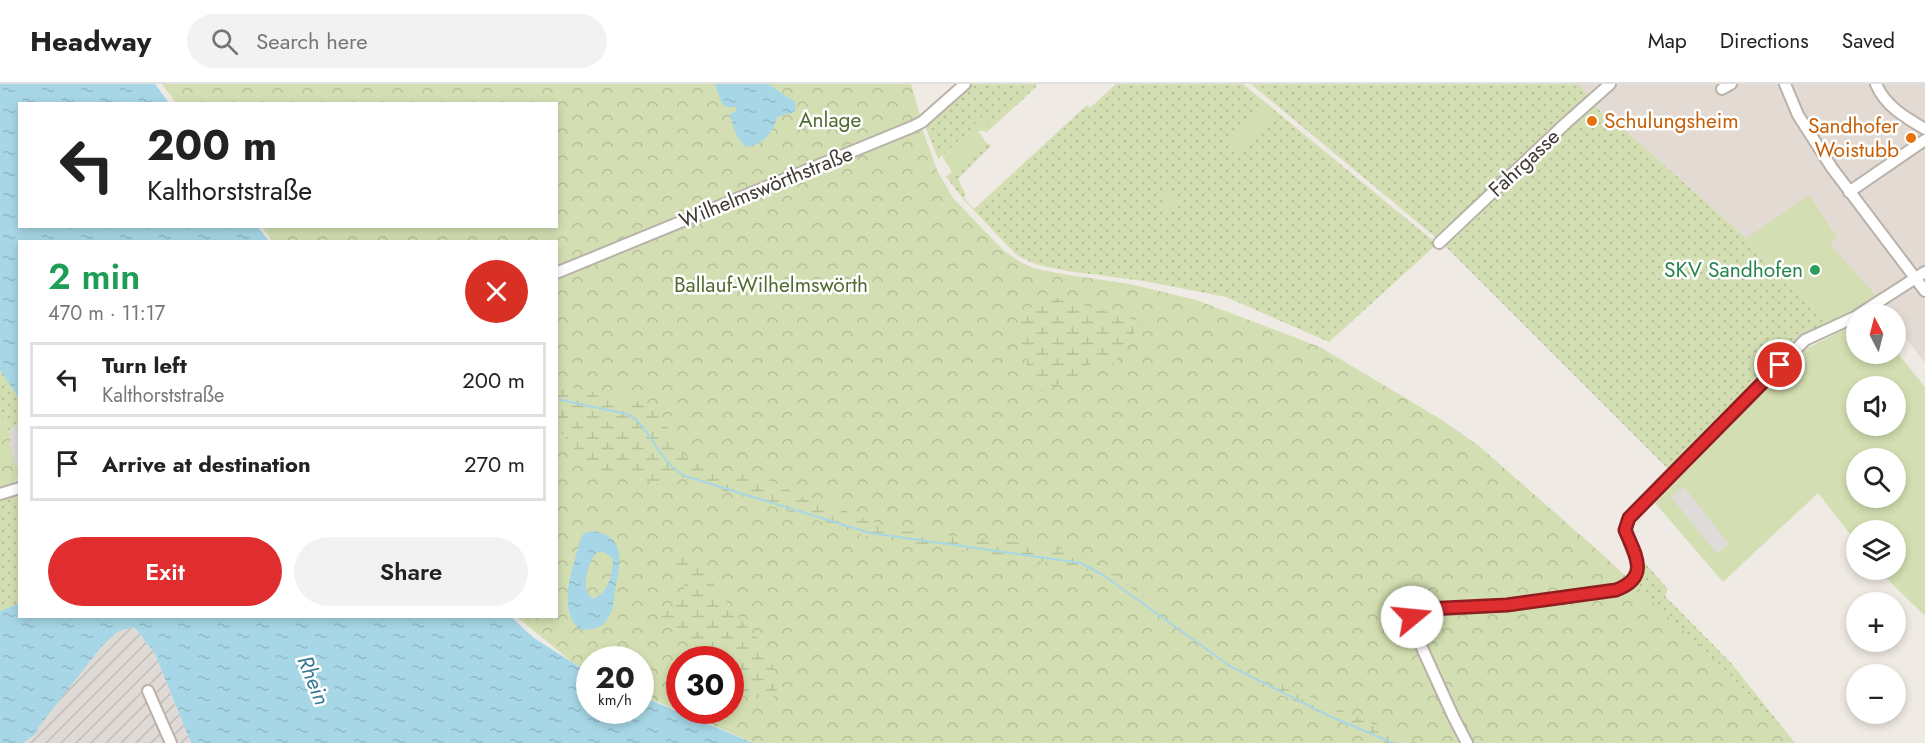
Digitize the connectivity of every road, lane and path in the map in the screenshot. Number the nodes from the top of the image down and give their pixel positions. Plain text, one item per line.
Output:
1 (965, 84) edge
2 (1610, 84) edge
3 (1785, 84) edge
4 (1876, 84) edge
5 (1925, 129) edge
6 (1925, 140) edge
7 (1849, 192) junction
8 (1439, 243) dead end
9 (558, 272) edge
10 (1920, 276) edge
11 (1925, 291) edge
12 (1875, 304) edge
13 (1846, 320) edge
14 (18, 489) edge
15 (0, 494) edge
16 (148, 691) dead end
17 (171, 743) edge
18 (1467, 743) edge

1 - 9 street, Wilhelmswörthstraße
2 - 8 street, Fahrgasse
3 - 7 street
4 - 5 street
6 - 7 street
7 - 10 street
10 - 11 street
10 - 12 street
13 - 18 street
14 - 15 street
16 - 17 street

